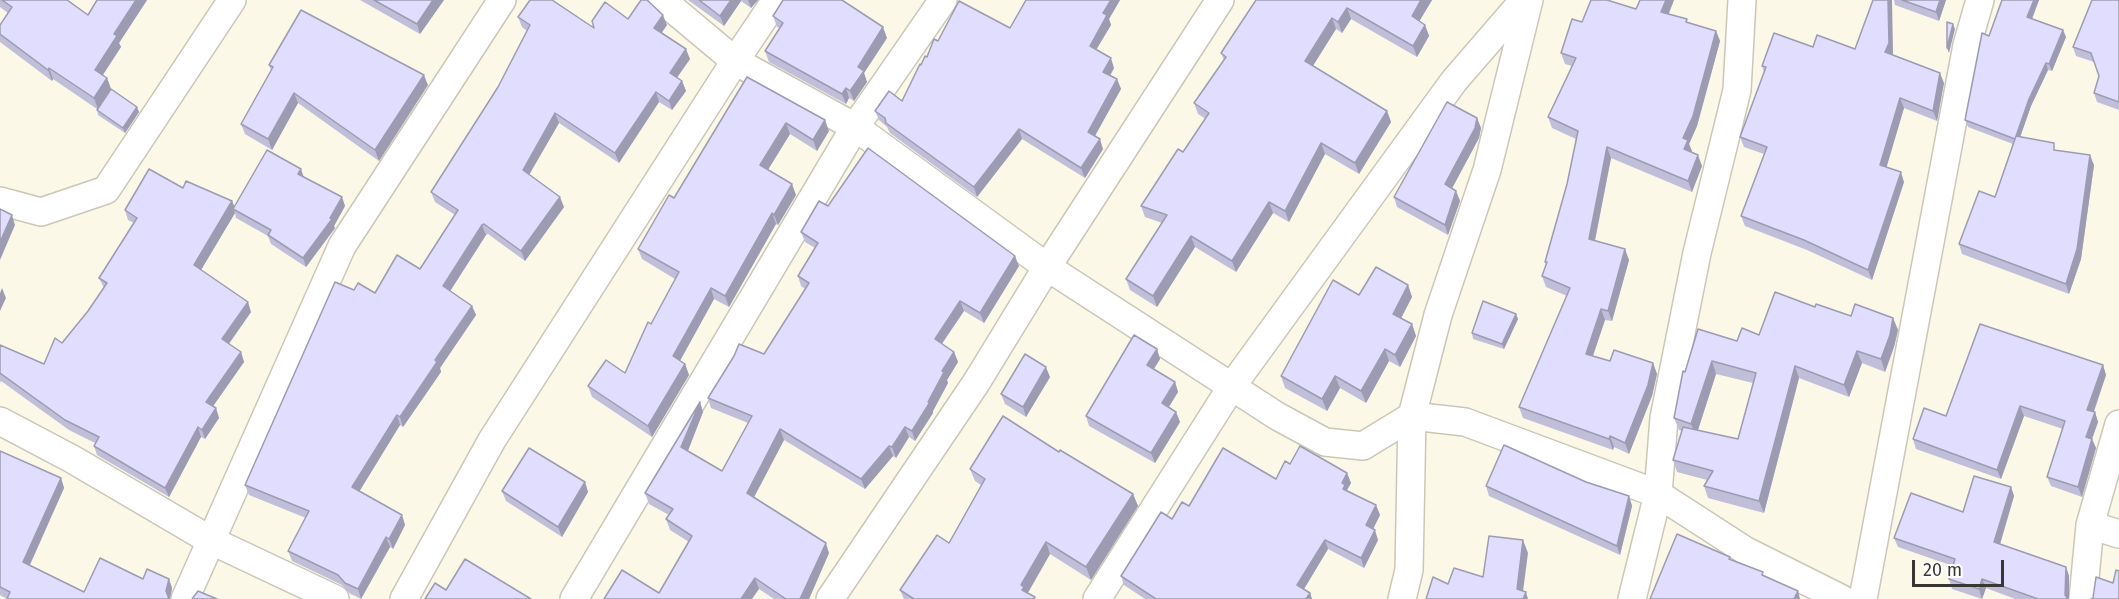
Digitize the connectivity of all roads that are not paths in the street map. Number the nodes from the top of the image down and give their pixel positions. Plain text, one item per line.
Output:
1 (232, 0) edge
2 (502, 0) edge
3 (663, 0) edge
4 (776, 0) edge
5 (943, 0) edge
6 (1220, 0) edge
7 (1524, 0) edge
8 (1529, 0) edge
9 (1742, 0) edge
10 (1980, 0) edge
11 (735, 61) junction
12 (855, 127) junction
13 (0, 201) edge
14 (1047, 267) junction
15 (1232, 386) junction
16 (1412, 416) junction
17 (0, 421) edge
18 (2119, 424) edge
19 (1658, 494) junction
20 (2090, 525) junction
21 (2119, 534) edge
22 (210, 540) junction
23 (1409, 570) junction
24 (185, 599) edge
25 (335, 599) edge
26 (404, 599) edge
27 (574, 599) edge
28 (830, 599) edge
29 (1097, 599) edge
30 (1384, 599) edge
31 (1402, 599) edge
32 (1632, 599) edge
33 (1842, 599) edge
34 (1863, 599) edge
35 (2083, 599) edge

1 - 13 street
2 - 22 street
3 - 11 street
4 - 11 street
5 - 12 street
6 - 14 street
7 - 15 street
8 - 16 street
9 - 19 street
10 - 34 street
11 - 12 street
11 - 26 street
12 - 14 street
12 - 27 street
14 - 15 street
14 - 28 street
15 - 16 street
15 - 29 street
16 - 19 street
16 - 23 street
17 - 22 street
18 - 20 street
19 - 32 street
19 - 33 street
20 - 21 street
20 - 35 street
22 - 24 street
22 - 25 street
23 - 30 street
23 - 31 street

